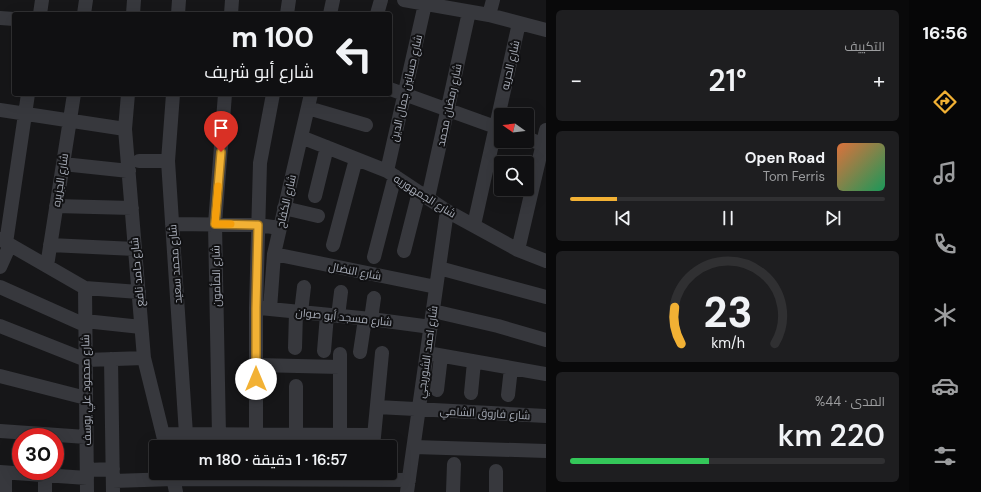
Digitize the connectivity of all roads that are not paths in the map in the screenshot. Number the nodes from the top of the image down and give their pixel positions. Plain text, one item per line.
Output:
1 (42, 0) edge
2 (86, 0) edge
3 (134, 0) edge
4 (179, 0) edge
5 (232, 0) edge
6 (290, 0) edge
7 (333, 0) edge
8 (381, 0) edge
9 (404, 0) edge
10 (493, 0) edge
11 (425, 4) junction
12 (40, 12) edge
13 (84, 12) edge
14 (133, 12) edge
15 (178, 12) edge
16 (231, 12) edge
17 (287, 12) edge
18 (330, 12) edge
19 (378, 12) edge
20 (469, 12) junction
21 (489, 16) junction
22 (0, 18) edge
23 (12, 19) edge
24 (519, 23) junction
25 (546, 30) edge
26 (392, 90) edge
27 (404, 94) junction
28 (28, 96) edge
29 (74, 96) edge
30 (128, 96) edge
31 (173, 96) edge
32 (225, 96) edge
33 (273, 96) edge
34 (311, 96) edge
35 (308, 108) junction
36 (502, 108) edge
37 (0, 110) edge
38 (448, 110) junction
39 (25, 114) junction
40 (70, 121) junction
41 (366, 125) dead end
42 (494, 127) edge
43 (126, 129) junction
44 (546, 130) edge
45 (301, 137) junction
46 (534, 141) edge
47 (494, 144) edge
48 (544, 145) edge
49 (327, 147) junction
50 (356, 159) junction
51 (139, 161) dead end
52 (168, 161) junction
53 (63, 164) junction
54 (129, 171) junction
55 (391, 174) junction
56 (424, 195) junction
57 (315, 196) dead end
58 (56, 206) junction
59 (132, 208) junction
60 (284, 208) junction
61 (448, 211) junction
62 (318, 216) dead end
63 (172, 224) junction
64 (215, 224) junction
65 (258, 225) junction
66 (474, 225) junction
67 (280, 228) junction
68 (6, 242) edge
69 (50, 244) junction
70 (333, 245) dead end
71 (135, 248) junction
72 (518, 250) junction
73 (404, 251) dead end
74 (274, 254) junction
75 (374, 257) dead end
76 (546, 261) edge
77 (47, 266) junction
78 (0, 267) edge
79 (439, 268) junction
80 (0, 287) edge
81 (304, 287) dead end
82 (436, 287) junction
83 (85, 288) junction
84 (139, 292) junction
85 (341, 292) dead end
86 (546, 297) edge
87 (374, 298) dead end
88 (263, 308) junction
89 (433, 311) junction
90 (299, 312) junction
91 (333, 315) junction
92 (368, 319) junction
93 (85, 323) junction
94 (0, 326) edge
95 (431, 327) junction
96 (141, 328) junction
97 (546, 340) edge
98 (295, 348) dead end
99 (324, 351) dead end
100 (360, 352) dead end
101 (382, 353) dead end
102 (434, 355) junction
103 (144, 358) junction
104 (111, 359) junction
105 (86, 360) junction
106 (474, 362) junction
107 (256, 365) junction
108 (511, 368) junction
109 (546, 374) edge
110 (0, 376) edge
111 (296, 386) dead end
112 (437, 390) dead end
113 (471, 393) dead end
114 (508, 395) dead end
115 (86, 398) junction
116 (377, 407) junction
117 (419, 409) junction
118 (546, 416) edge
119 (0, 431) edge
120 (186, 434) junction
121 (219, 435) junction
122 (256, 435) junction
123 (296, 435) junction
124 (340, 435) junction
125 (86, 437) junction
126 (164, 440) edge
127 (167, 440) edge
128 (368, 440) edge
129 (373, 440) edge
130 (414, 447) junction
131 (546, 450) edge
132 (454, 464) dead end
133 (496, 471) dead end
134 (2, 473) edge
135 (12, 473) edge
136 (64, 477) edge
137 (46, 480) edge
138 (87, 480) edge
139 (113, 481) edge
140 (174, 481) edge
141 (369, 482) edge
142 (408, 486) edge
143 (5, 492) edge
144 (45, 492) edge
145 (453, 492) edge
146 (496, 492) edge

1 - 12 street
2 - 13 street
3 - 14 street
4 - 15 street
5 - 16 street
6 - 17 street
7 - 18 street
8 - 19 street
9 - 11 street
10 - 21 street
11 - 20 street
11 - 27 street, شارع حسانين جمال الدين
20 - 21 street
20 - 38 street, شارع رمضان محمد
21 - 24 street
22 - 23 street
24 - 25 street
24 - 36 street, شارع الحريه
26 - 27 street
27 - 38 street
27 - 55 street, شارع حسانين جمال الدين
28 - 39 street
29 - 40 street, شارع الجزيره
30 - 43 street, شارع حامد نافع
31 - 52 street, شارع محمد سعيد
32 - 64 street, شارع المأمون
33 - 65 street
34 - 35 street, شارع الكفاح
35 - 41 street
35 - 45 street, شارع الكفاح
37 - 39 street
38 - 42 street
38 - 56 street, شارع رمضان محمد
39 - 40 street
39 - 68 street
40 - 43 street
40 - 53 street, شارع الجزيره
43 - 54 street, شارع حامد نافع
44 - 48 street
45 - 49 street, شارع الجمهوريه
45 - 60 street, شارع الكفاح
46 - 48 street
47 - 66 street, شارع الحريه
48 - 72 street
49 - 50 street, شارع الجمهوريه
49 - 57 street
50 - 55 street, شارع الجمهوريه
50 - 70 street
51 - 52 street
52 - 63 street, شارع محمد سعيد
53 - 54 street
53 - 58 street, شارع الجزيره
54 - 59 street, شارع حامد نافع
55 - 56 street, شارع الجمهوريه
55 - 75 street, شارع حسانين جمال الدين
56 - 61 street, شارع الجمهوريه
56 - 73 street, شارع رمضان محمد
58 - 59 street
58 - 69 street, شارع الجزيره
59 - 71 street, شارع حامد نافع
60 - 62 street
60 - 67 street, شارع الكفاح
61 - 66 street, شارع الجمهوريه
61 - 79 street, شارع احمد الشوربجي
63 - 64 street
63 - 120 street, شارع محمد سعيد
64 - 65 street
64 - 121 street, شارع المأمون
65 - 67 street
65 - 88 street
66 - 72 street, شارع الجمهوريه
67 - 74 street, شارع الكفاح
68 - 77 street
68 - 78 street
69 - 71 street
69 - 77 street, شارع الجزيره
71 - 84 street, شارع حامد نافع
72 - 76 street, شارع الجمهوريه
74 - 82 street, شارع النضال
74 - 88 street, شارع الكفاح
77 - 83 street
79 - 82 street, شارع احمد الشوربجي
79 - 86 street
80 - 93 street
81 - 90 street
82 - 89 street, شارع احمد الشوربجي
83 - 84 street
83 - 93 street, شارع محمود علي يوسف
84 - 96 street, شارع حامد نافع
85 - 91 street
87 - 92 street
88 - 90 street, شارع مسجد أبو صوان
88 - 107 street
89 - 95 street, شارع احمد الشوربجي
89 - 97 street
90 - 91 street, شارع مسجد أبو صوان
90 - 98 street
91 - 92 street, شارع مسجد أبو صوان
91 - 99 street
92 - 95 street, شارع مسجد أبو صوان
92 - 100 street
93 - 96 street
93 - 105 street, شارع محمود علي يوسف
94 - 105 street
95 - 102 street, شارع احمد الشوربجي
96 - 103 street, شارع حامد نافع
101 - 116 street
102 - 106 street
102 - 112 street
102 - 117 street, شارع احمد الشوربجي
103 - 104 street
103 - 126 street, شارع حامد نافع
104 - 105 street
104 - 139 street
105 - 115 street, شارع محمود علي يوسف
106 - 108 street
106 - 113 street
107 - 122 street
107 - 124 street
108 - 109 street
108 - 114 street
110 - 115 street
111 - 123 street
115 - 125 street, شارع محمود علي يوسف
116 - 117 street, شارع فاروق الشامي
116 - 129 street
117 - 118 street, شارع فاروق الشامي
117 - 130 street, شارع احمد الشوربجي
119 - 125 street
120 - 121 street
120 - 127 street
121 - 122 street
122 - 123 street
123 - 124 street
124 - 128 street
125 - 138 street, شارع محمود علي يوسف
130 - 131 street
130 - 142 street, شارع احمد الشوربجي
132 - 145 street
133 - 146 street
134 - 135 street
134 - 143 street
136 - 138 street
137 - 144 street
138 - 139 street
139 - 140 street
140 - 141 street
141 - 142 street

